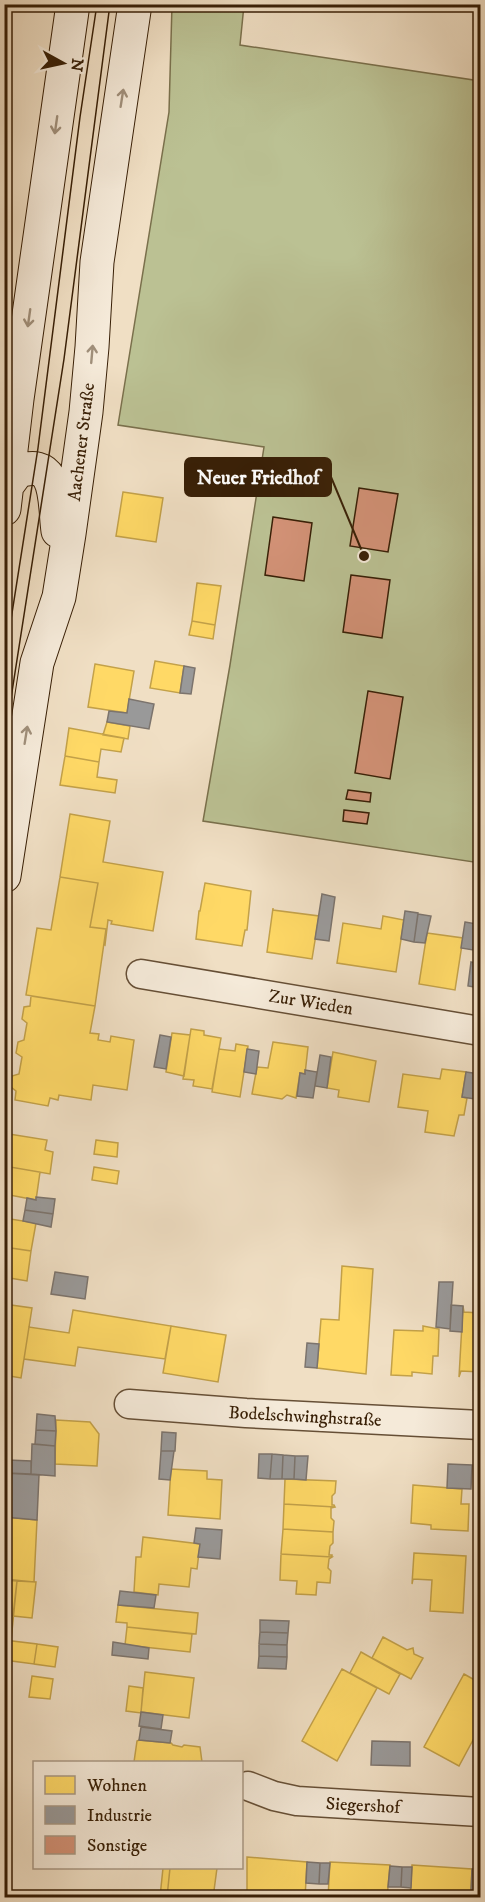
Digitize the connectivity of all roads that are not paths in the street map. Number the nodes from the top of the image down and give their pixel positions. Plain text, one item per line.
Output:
1 (73, 4) edge
2 (135, 4) edge
3 (5, 498) edge
4 (64, 565) junction
5 (4, 876) edge
6 (141, 974) dead end
7 (480, 1031) edge
8 (129, 1404) dead end
9 (480, 1425) edge
10 (248, 1786) dead end
11 (480, 1812) edge

1 -> 3 main road
4 -> 2 main road, Aachener Straße
3 - 4 main road
5 -> 4 main road, Aachener Straße
6 - 7 street, Zur Wieden
8 - 9 street, Bodelschwinghstraße
10 - 11 street, Siegershof

